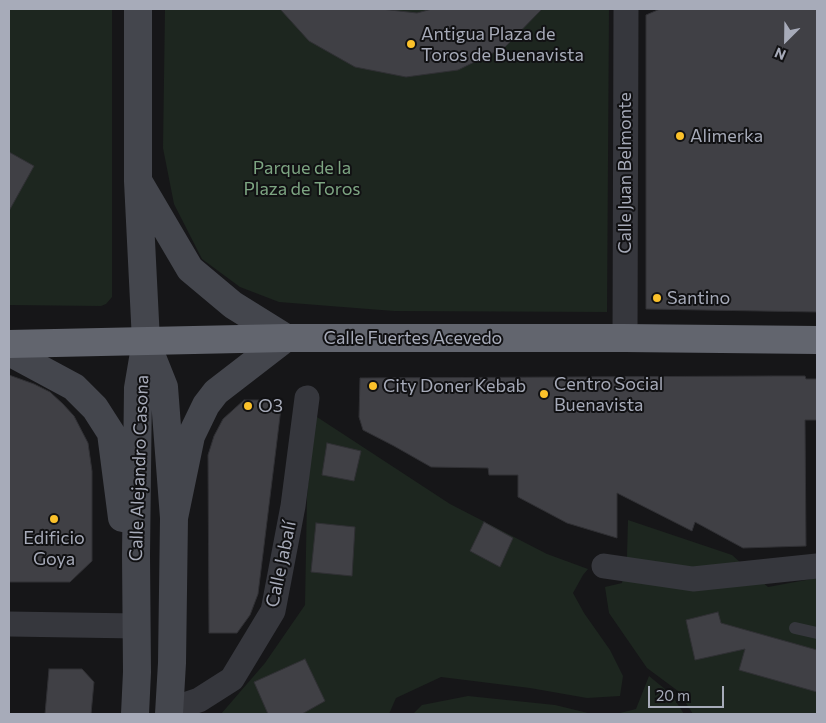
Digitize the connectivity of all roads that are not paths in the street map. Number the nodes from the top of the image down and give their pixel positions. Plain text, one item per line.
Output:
1 (138, 9) edge
2 (626, 9) edge
3 (138, 181) junction
4 (286, 338) junction
5 (625, 338) junction
6 (817, 340) edge
7 (146, 341) junction
8 (9, 344) edge
9 (9, 352) edge
10 (307, 398) dead end
11 (174, 518) junction
12 (604, 566) dead end
13 (817, 566) edge
14 (9, 624) edge
15 (137, 626) junction
16 (795, 628) dead end
17 (817, 633) edge
18 (169, 712) edge
19 (135, 714) edge

1 - 3 main road
2 - 5 street, Calle Juan Belmonte
3 - 4 main road
3 - 7 main road
4 - 5 highway, Calle Fuertes Acevedo
4 - 7 highway, Calle Fuertes Acevedo
4 - 11 main road, Calle Alejandro Casona
5 - 6 highway, Calle Fuertes Acevedo
7 - 8 highway, Calle Fuertes Acevedo
7 - 11 main road, Calle Alejandro Casona
7 - 15 main road, Calle Alejandro Casona
9 - 15 main road, Calle Alejandro Casona
10 - 18 street, Calle Jabalí
11 - 18 main road, Calle Alejandro Casona
12 - 13 street
14 - 15 street
15 - 19 main road, Calle Alejandro Casona
16 - 17 lane

